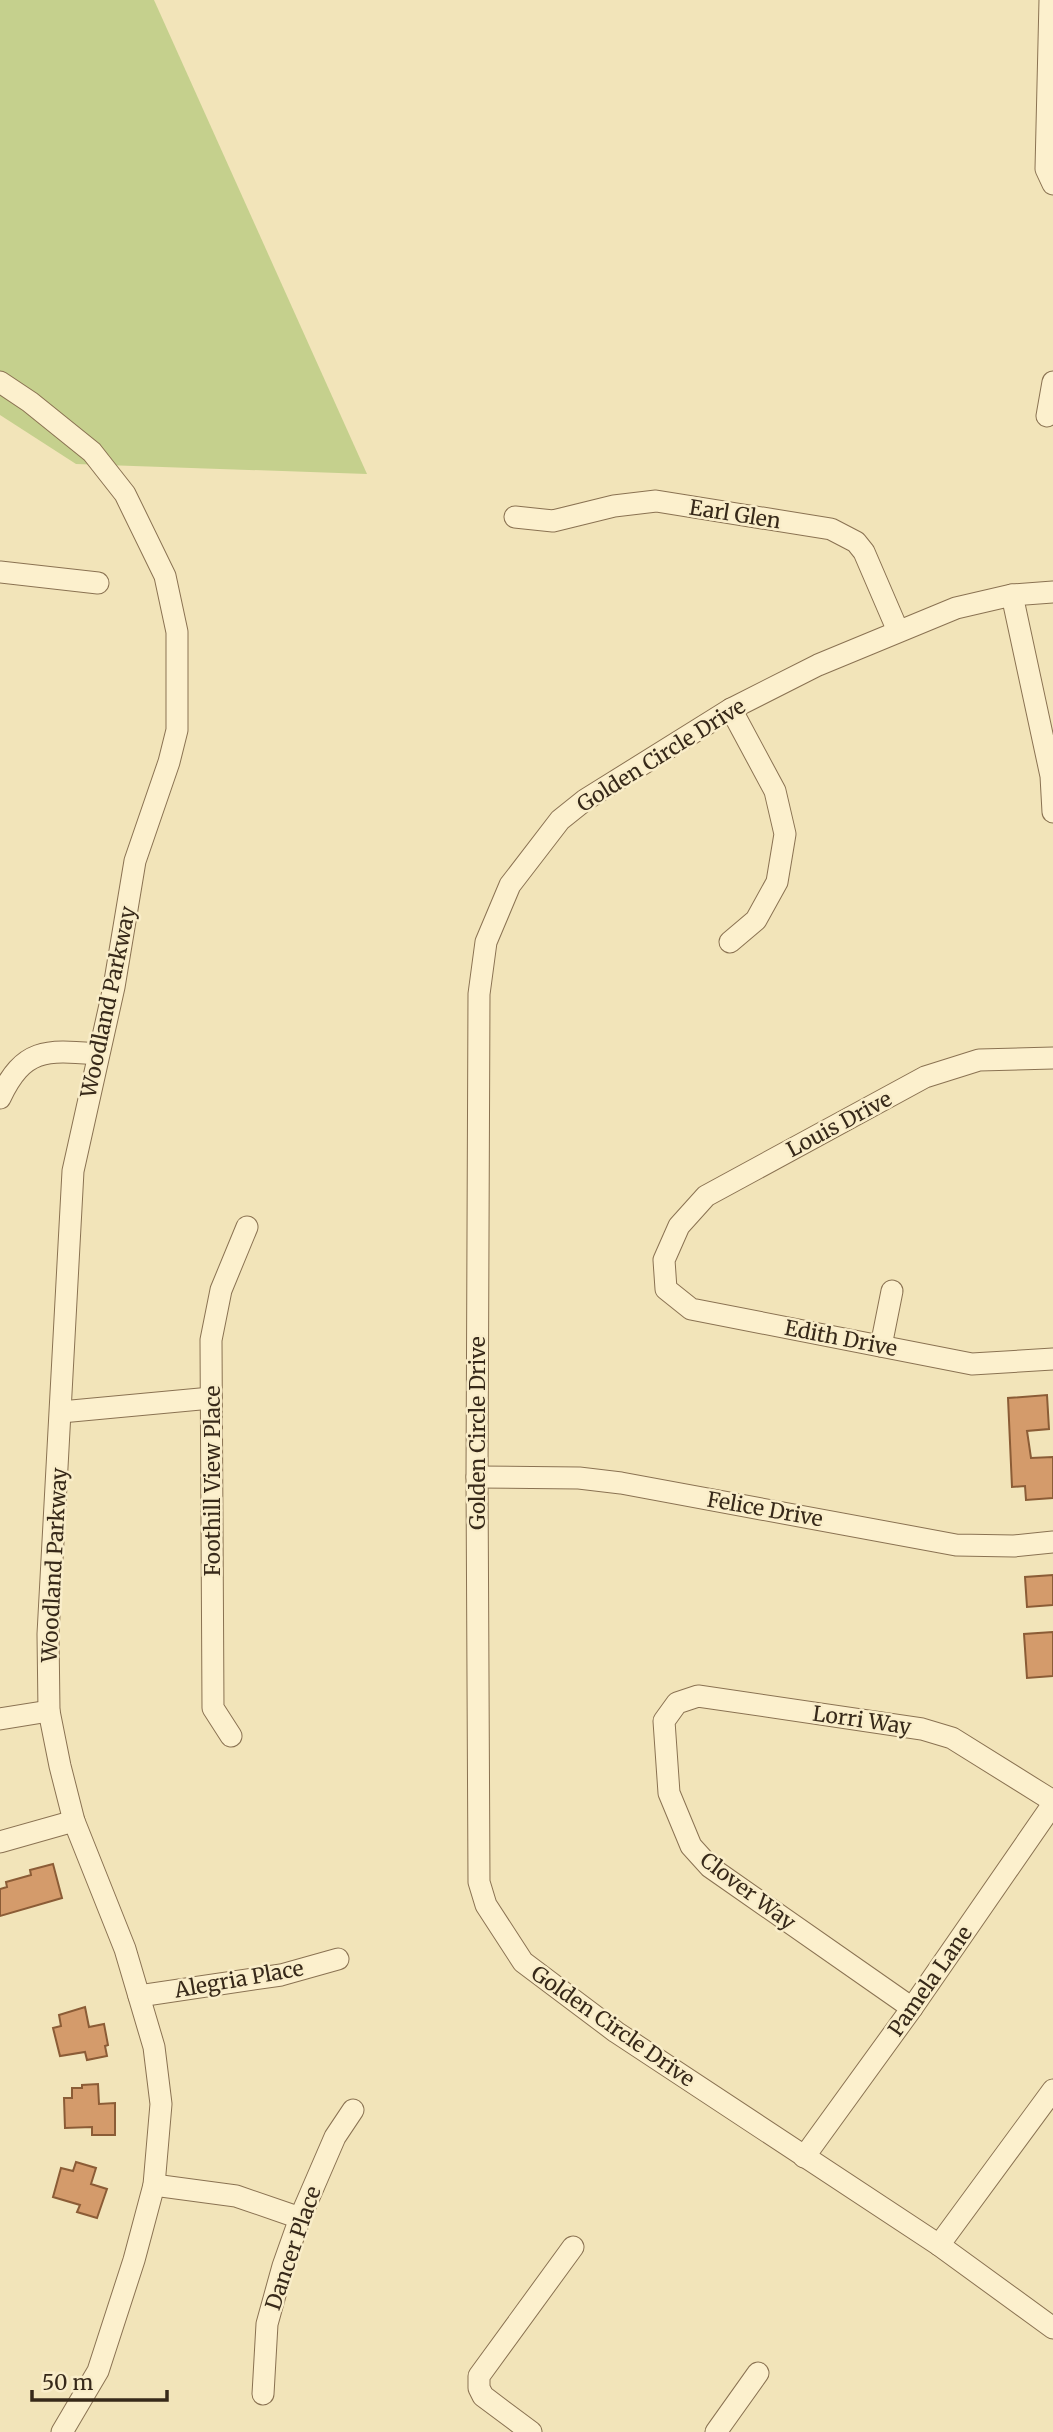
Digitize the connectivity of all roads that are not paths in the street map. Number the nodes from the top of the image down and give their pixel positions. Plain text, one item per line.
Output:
1 (1050, 0) edge
2 (1053, 184) edge
3 (0, 382) edge
4 (1053, 382) edge
5 (1047, 415) dead end
6 (515, 517) dead end
7 (0, 572) edge
8 (98, 583) dead end
9 (1053, 592) edge
10 (1012, 595) junction
11 (898, 631) junction
12 (731, 709) junction
13 (1053, 812) edge
14 (730, 942) dead end
15 (98, 1054) junction
16 (1053, 1058) edge
17 (0, 1098) edge
18 (247, 1227) dead end
19 (664, 1260) joint
20 (892, 1291) dead end
21 (881, 1346) junction
22 (1053, 1359) edge
23 (211, 1398) junction
24 (61, 1412) junction
25 (477, 1477) junction
26 (1053, 1542) edge
27 (49, 1711) junction
28 (0, 1719) edge
29 (664, 1721) joint
30 (231, 1736) dead end
31 (1053, 1803) edge
32 (74, 1821) junction
33 (0, 1842) edge
34 (338, 1959) dead end
35 (139, 1996) junction
36 (912, 2008) junction
37 (1053, 2090) edge
38 (353, 2110) dead end
39 (804, 2157) junction
40 (154, 2185) junction
41 (300, 2218) junction
42 (939, 2245) junction
43 (573, 2247) dead end
44 (1053, 2328) edge
45 (758, 2373) dead end
46 (263, 2394) dead end
47 (62, 2432) edge
48 (531, 2432) edge
49 (716, 2432) edge

1 - 2 street
3 - 15 street, Woodland Parkway
4 - 5 street
6 - 11 street, Earl Glen
7 - 8 street
9 - 10 street, Golden Circle Drive
10 - 11 street, Golden Circle Drive
10 - 13 street
11 - 12 street, Golden Circle Drive
12 - 14 street
12 - 25 street, Golden Circle Drive
15 - 17 street
15 - 24 street, Woodland Parkway
16 - 19 street, Louis Drive
18 - 23 street, Foothill View Place
19 - 21 street, Edith Drive
20 - 21 street
21 - 22 street, Edith Drive
23 - 24 street
23 - 30 street, Foothill View Place
24 - 27 street, Woodland Parkway
25 - 26 street, Felice Drive
25 - 39 street, Golden Circle Drive
27 - 28 street
27 - 32 street, Woodland Parkway
29 - 31 street, Lorri Way
29 - 36 street, Clover Way
31 - 36 street, Pamela Lane
32 - 33 street
32 - 35 street, Woodland Parkway
34 - 35 street, Alegria Place
35 - 40 street, Woodland Parkway
36 - 39 street, Pamela Lane
37 - 42 street
38 - 41 street, Dancer Place
39 - 42 street, Golden Circle Drive
40 - 41 street
40 - 47 street, Woodland Parkway
41 - 46 street, Dancer Place
42 - 44 street, Golden Circle Drive
43 - 48 street
45 - 49 street

